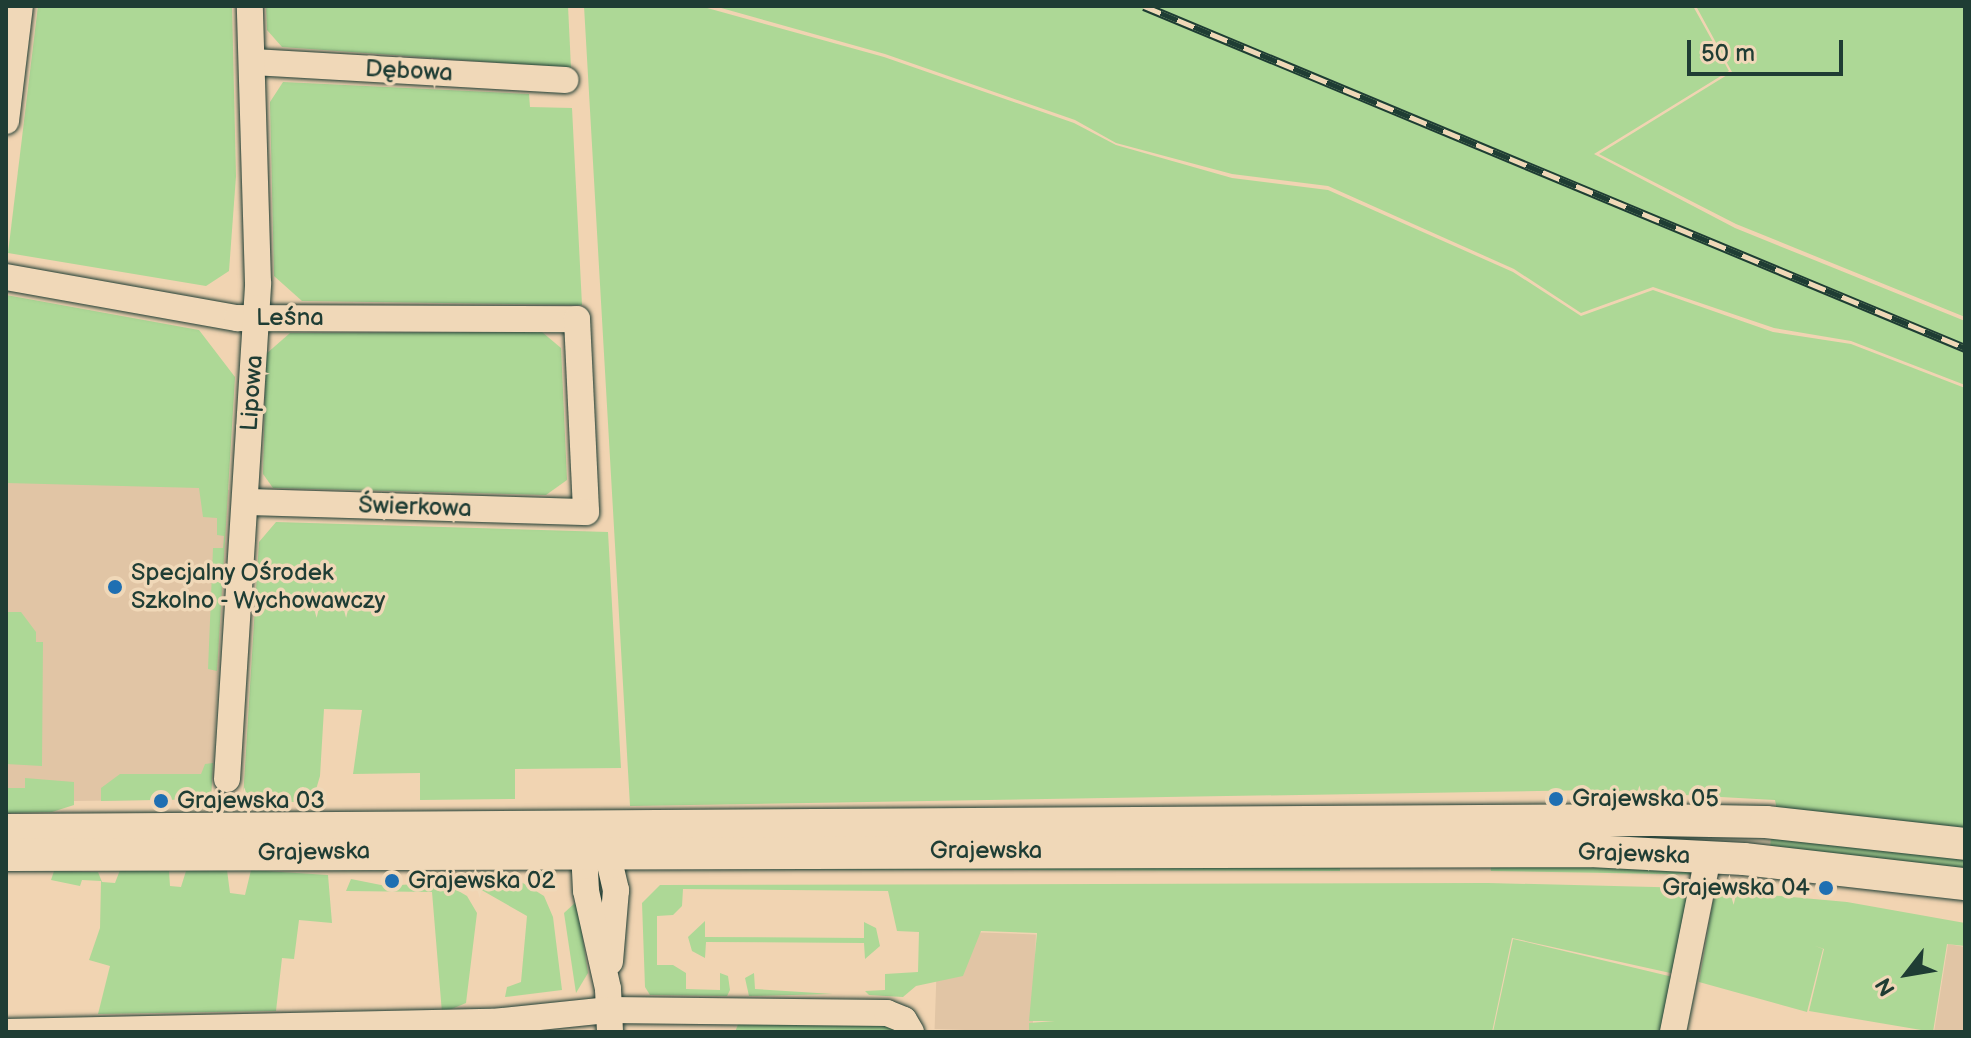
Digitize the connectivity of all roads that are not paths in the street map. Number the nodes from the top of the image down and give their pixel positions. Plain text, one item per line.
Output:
1 (20, 6) edge
2 (250, 6) edge
3 (253, 62) junction
4 (565, 80) dead end
5 (6, 121) edge
6 (6, 277) edge
7 (257, 318) junction
8 (245, 502) junction
9 (586, 512) joint
10 (227, 779) dead end
11 (6, 830) edge
12 (597, 842) junction
13 (1965, 844) edge
14 (6, 855) edge
15 (1708, 857) junction
16 (1965, 884) edge
17 (609, 1010) edge
18 (6, 1032) edge
19 (911, 1032) edge
20 (1673, 1032) edge

1 - 5 street
2 - 3 street, Lipowa
3 - 4 street, Dębowa
3 - 7 street, Lipowa
6 - 7 street, Leśna
7 - 8 street, Lipowa
7 - 9 street, Leśna
8 - 9 street, Świerkowa
8 - 10 street, Lipowa
11 - 12 main road, Grajewska
12 - 13 main road, Grajewska
12 - 14 main road, Grajewska
12 - 15 main road, Grajewska
12 - 17 street
15 - 16 main road, Grajewska
15 - 20 street
17 - 18 street
17 - 19 street

